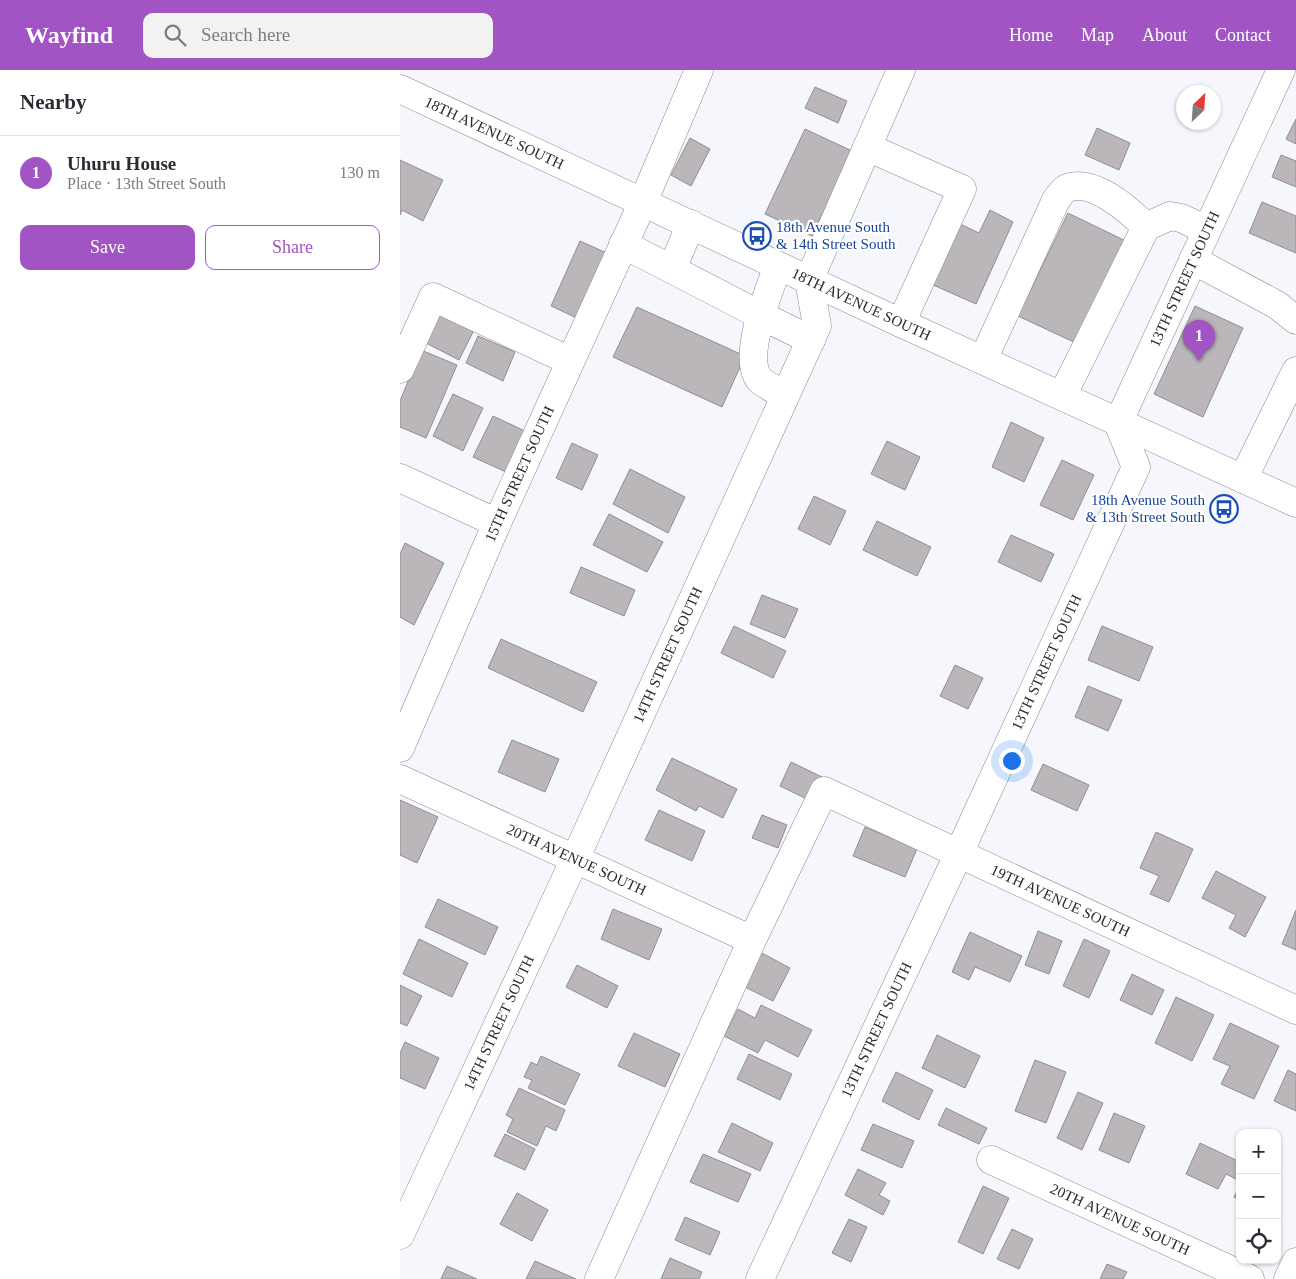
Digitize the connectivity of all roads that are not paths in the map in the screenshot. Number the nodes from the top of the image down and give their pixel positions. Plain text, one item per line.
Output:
1 (699, 70) edge
2 (901, 70) edge
3 (1281, 70) edge
4 (400, 89) edge
5 (867, 147) junction
6 (643, 202) junction
7 (691, 224) junction
8 (1146, 227) junction
9 (1207, 230) junction
10 (623, 244) junction
11 (1193, 260) junction
12 (778, 266) junction
13 (672, 269) junction
14 (809, 280) junction
15 (760, 315) junction
16 (1296, 320) edge
17 (901, 322) junction
18 (811, 340) junction
19 (983, 360) junction
20 (570, 361) junction
21 (400, 370) edge
22 (1296, 371) edge
23 (785, 396) junction
24 (1062, 396) junction
25 (1118, 422) junction
26 (400, 478) edge
27 (1243, 479) junction
28 (1296, 502) edge
29 (497, 523) junction
30 (400, 748) edge
31 (400, 779) edge
32 (959, 853) junction
33 (575, 859) junction
34 (752, 940) junction
35 (1296, 1010) edge
36 (992, 1160) dead end
37 (400, 1235) edge
38 (1296, 1262) edge
39 (599, 1279) edge
40 (760, 1279) edge
41 (1250, 1279) edge
42 (1288, 1279) edge

1 - 6 street, 15TH STREET SOUTH
2 - 5 street
3 - 9 street, 13TH STREET SOUTH
4 - 6 street, 18TH AVENUE SOUTH
5 - 14 street
5 - 17 street
6 - 7 street, 18TH AVENUE SOUTH
6 - 10 street, 15TH STREET SOUTH
7 - 12 street, 18TH AVENUE SOUTH
7 - 13 street
8 - 9 street
8 - 19 street
8 - 24 street
9 - 11 street, 13TH STREET SOUTH
10 - 13 street
10 - 20 street, 15TH STREET SOUTH
11 - 16 street
11 - 25 street, 13TH STREET SOUTH
12 - 14 street, 18TH AVENUE SOUTH
12 - 15 street
13 - 15 street
14 - 17 street, 18TH AVENUE SOUTH
14 - 18 street, 14TH STREET SOUTH
15 - 18 street
15 - 23 street
17 - 19 street, 18TH AVENUE SOUTH
18 - 23 street, 14TH STREET SOUTH
19 - 24 street, 18TH AVENUE SOUTH
20 - 21 street
20 - 29 street, 15TH STREET SOUTH
22 - 27 street
23 - 33 street, 14TH STREET SOUTH
24 - 25 street, 18TH AVENUE SOUTH
25 - 27 street, 18TH AVENUE SOUTH
25 - 32 street, 13TH STREET SOUTH
26 - 29 street
27 - 28 street, 18TH AVENUE SOUTH
29 - 30 street, 15TH STREET SOUTH
31 - 33 street, 20TH AVENUE SOUTH
32 - 34 street, 19TH AVENUE SOUTH
32 - 35 street, 19TH AVENUE SOUTH
32 - 40 street, 13TH STREET SOUTH
33 - 34 street, 20TH AVENUE SOUTH
33 - 37 street, 14TH STREET SOUTH
34 - 39 street
36 - 41 street, 20TH AVENUE SOUTH
38 - 42 street

